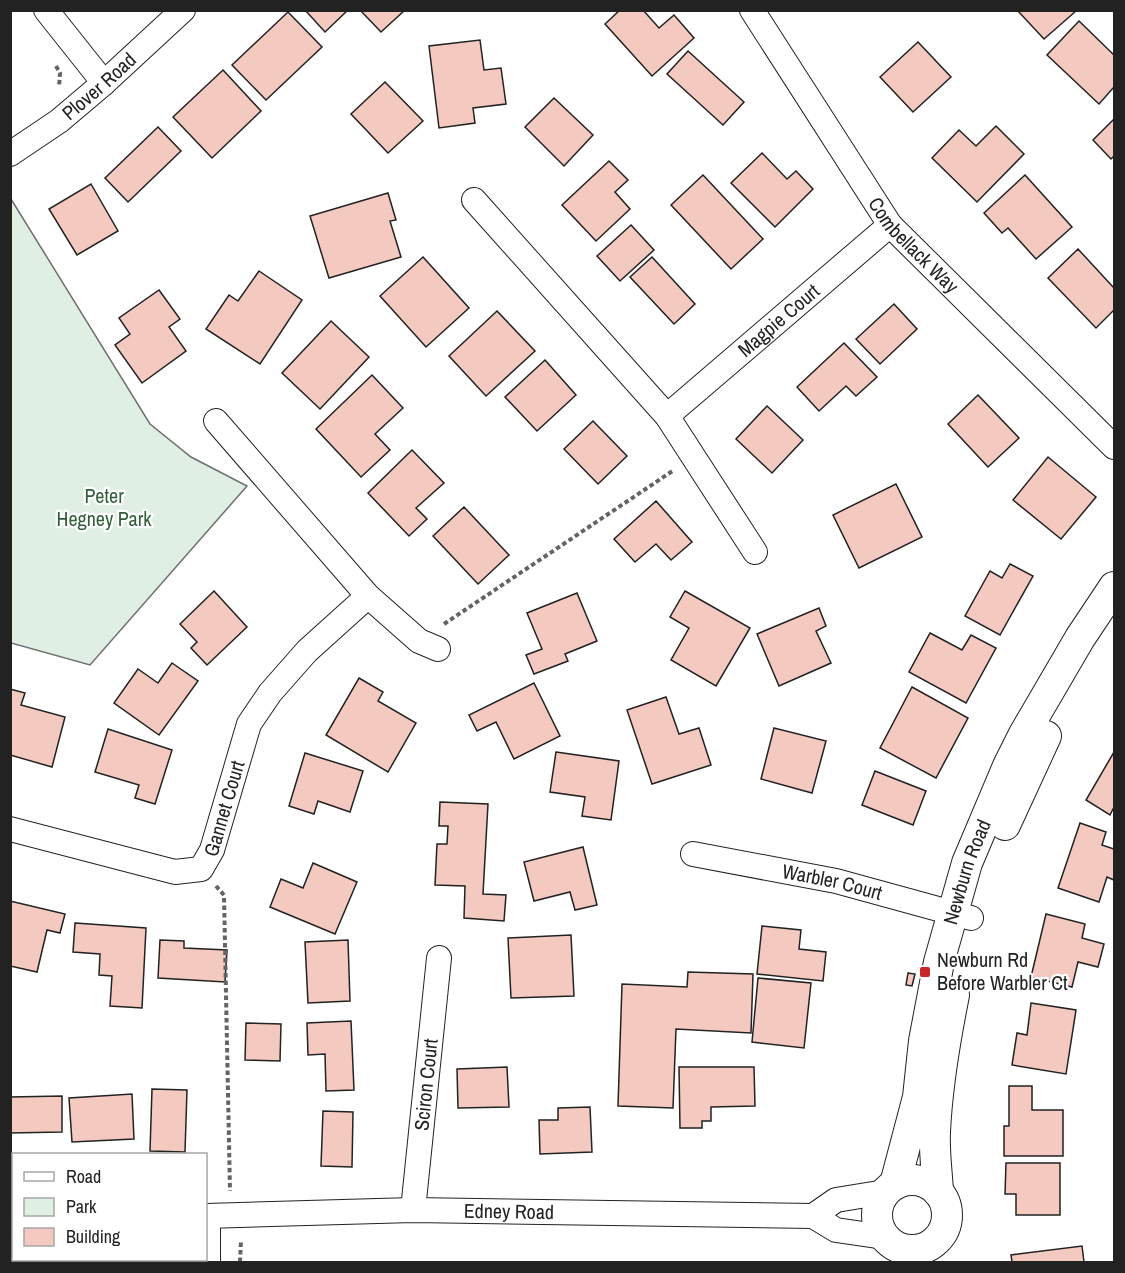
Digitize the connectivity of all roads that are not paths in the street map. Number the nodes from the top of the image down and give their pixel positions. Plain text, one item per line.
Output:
1 (46, 10) edge
2 (183, 10) edge
3 (752, 10) edge
4 (104, 83) junction
5 (10, 154) edge
6 (474, 200) dead end
7 (890, 225) junction
8 (667, 416) junction
9 (216, 421) dead end
10 (1114, 447) edge
11 (755, 552) dead end
12 (1114, 588) edge
13 (368, 596) junction
14 (1114, 623) edge
15 (428, 645) road end
16 (10, 829) edge
17 (693, 854) dead end
18 (961, 916) junction
19 (439, 958) dead end
20 (890, 1188) junction
21 (938, 1192) junction
22 (413, 1210) junction
23 (215, 1216) edge
24 (813, 1216) junction
25 (893, 1248) edge
26 (939, 1249) edge
27 (208, 1263) edge

1 - 4 street
2 - 4 street, Plover Road
3 - 7 street, Combellack Way
4 - 5 street, Plover Road
6 - 8 street
7 - 8 street, Magpie Court
7 - 10 street, Combellack Way
8 - 11 street
9 - 13 street
12 - 18 street, Newburn Road
13 - 15 street
13 - 16 street, Gannet Court
14 - 18 street, Newburn Road
17 - 18 street, Warbler Court
18 - 20 street, Newburn Road
18 - 21 street, Newburn Road
19 - 22 street, Sciron Court
20 - 21 street
20 - 24 street
20 - 25 street
21 - 26 street
22 - 23 street, Edney Road
22 - 24 street, Edney Road
23 - 27 street
24 - 25 street, Edney Road
25 - 26 street

